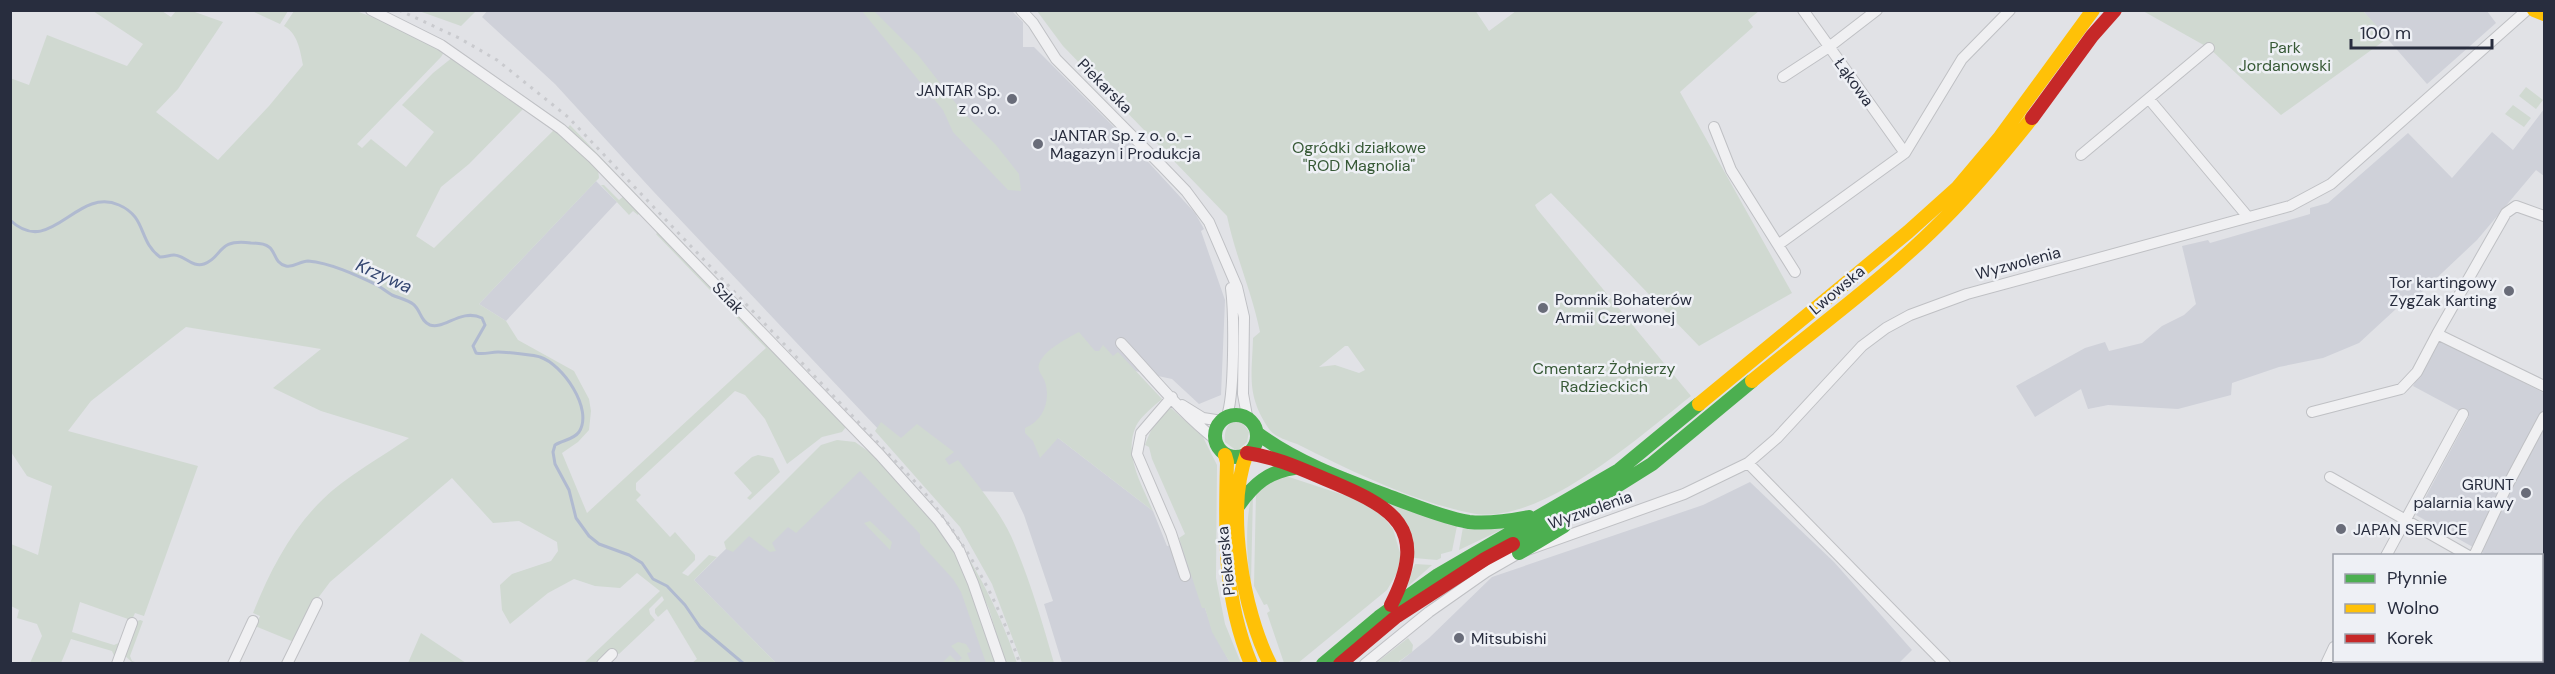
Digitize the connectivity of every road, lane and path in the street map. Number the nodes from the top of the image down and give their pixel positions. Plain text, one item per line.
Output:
1 (371, 10) edge
2 (1022, 10) edge
3 (1803, 10) edge
4 (1876, 10) edge
5 (2010, 10) edge
6 (2093, 10) edge
7 (2115, 10) edge
8 (2527, 10) edge
9 (2534, 10) edge
10 (2544, 14) edge
11 (1829, 47) junction
12 (2209, 48) dead end
13 (1783, 77) dead end
14 (2149, 99) junction
15 (1714, 128) dead end
16 (1905, 153) junction
17 (2082, 155) dead end
18 (2544, 216) edge
19 (2248, 217) junction
20 (1778, 245) junction
21 (1229, 270) junction
22 (1795, 272) dead end
23 (2437, 334) junction
24 (1120, 343) dead end
25 (2544, 386) edge
26 (1172, 398) junction
27 (2312, 412) dead end
28 (2463, 414) dead end
29 (1247, 416) junction
30 (2544, 417) edge
31 (1224, 419) junction
32 (1257, 433) junction
33 (1216, 440) junction
34 (1247, 453) junction
35 (1225, 455) junction
36 (1748, 463) junction
37 (1296, 468) junction
38 (2330, 477) dead end
39 (1623, 483) junction
40 (1239, 505) junction
41 (1546, 513) junction
42 (2406, 519) junction
43 (1527, 536) joint
44 (1519, 553) junction
45 (2387, 554) edge
46 (2467, 554) edge
47 (2475, 554) edge
48 (1185, 576) dead end
49 (317, 603) dead end
50 (1390, 607) junction
51 (253, 621) dead end
52 (132, 623) dead end
53 (2333, 649) edge
54 (612, 654) dead end
55 (117, 663) edge
56 (233, 663) edge
57 (287, 663) edge
58 (602, 663) edge
59 (1001, 663) edge
60 (1251, 663) edge
61 (1270, 663) edge
62 (1323, 663) edge
63 (1340, 663) edge
64 (1365, 663) edge
65 (1945, 663) edge
66 (2325, 663) edge

1 - 59 street, Szlak
2 - 21 street, Piekarska
3 - 11 street, Łąkowa
4 - 11 street
5 - 16 street
6 - 41 main road, Lwowska
7 - 39 main road, Lwowska
8 - 19 street, Wyzwolenia
9 - 10 main road
11 - 13 street
11 - 16 street, Łąkowa
12 - 14 street
14 - 17 street
14 - 19 street
15 - 20 street
16 - 20 street
18 - 23 street
19 - 36 street, Wyzwolenia
20 - 22 street
21 - 29 street, Piekarska
21 - 31 street, Piekarska
23 - 25 street
23 - 27 street
24 - 26 street
26 - 31 street
26 - 33 street
26 - 48 street
28 - 42 street
29 - 31 main road
29 - 32 main road
30 - 47 street
31 - 33 main road
32 - 34 main road
32 - 41 main road
33 - 35 main road
34 - 35 main road
34 - 37 main road
34 - 40 main road, Piekarska
35 - 60 main road, Piekarska
36 - 44 street, Wyzwolenia
36 - 65 street
37 - 40 main road
37 - 50 main road
38 - 42 street
39 - 43 main road, Lwowska
39 - 44 main road
40 - 61 main road, Piekarska
41 - 50 main road, Wyzwolenia
42 - 45 street
42 - 46 street
43 - 63 main road, Wyzwolenia
44 - 64 street, Wyzwolenia
49 - 57 street
50 - 62 main road, Wyzwolenia
51 - 56 street
52 - 55 street
53 - 66 street
54 - 58 street

